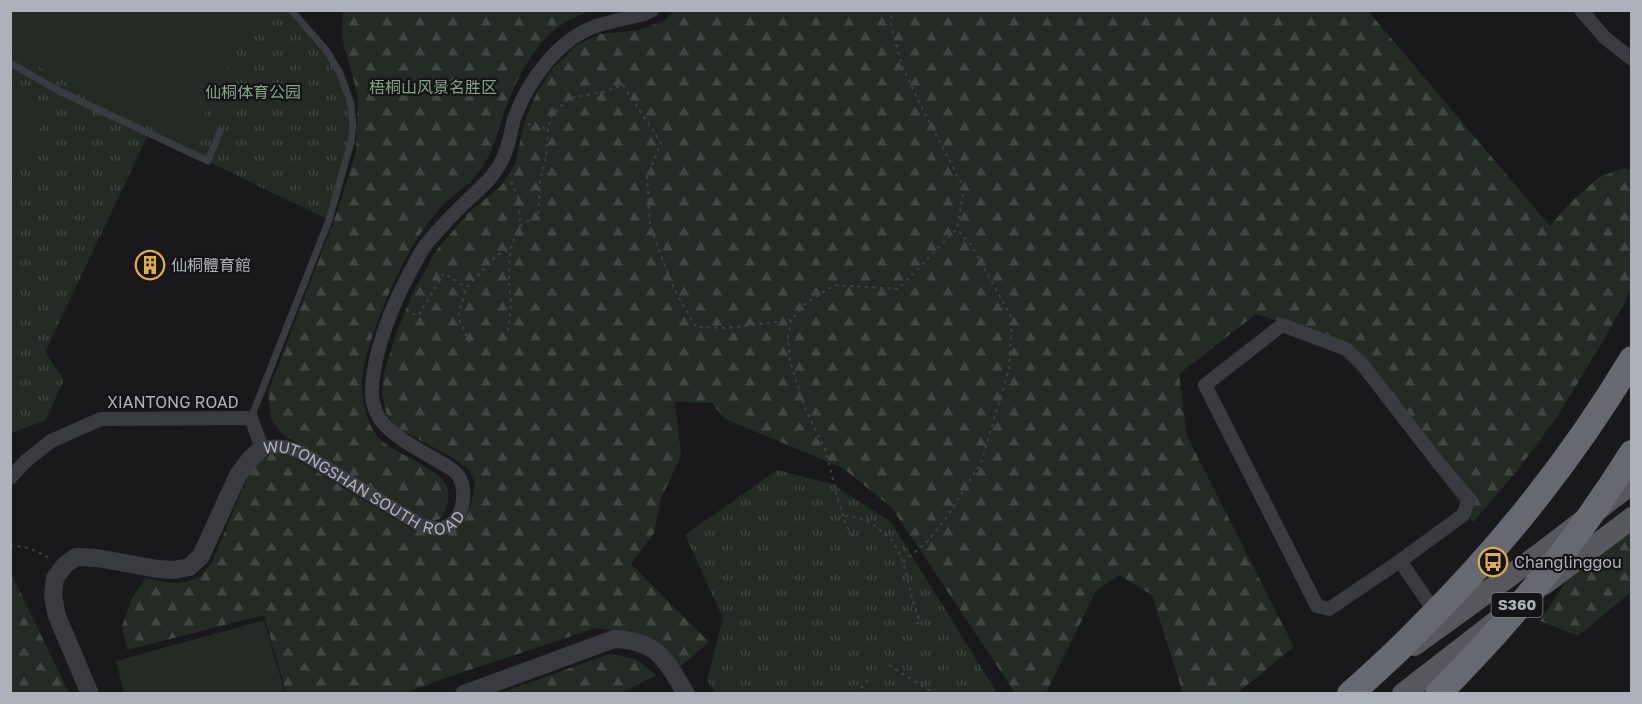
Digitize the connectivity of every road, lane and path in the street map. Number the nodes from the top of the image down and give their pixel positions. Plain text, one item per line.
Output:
1 (291, 10) edge
2 (652, 10) edge
3 (892, 10) edge
4 (1581, 10) edge
5 (1632, 59) edge
6 (10, 63) edge
7 (513, 121) junction
8 (548, 129) junction
9 (220, 132) dead end
10 (497, 168) junction
11 (520, 226) junction
12 (957, 229) junction
13 (510, 249) junction
14 (466, 288) junction
15 (395, 304) junction
16 (791, 320) junction
17 (508, 331) dead end
18 (470, 343) dead end
19 (1632, 359) edge
20 (251, 418) junction
21 (262, 448) junction
22 (1632, 453) edge
23 (10, 478) edge
24 (1632, 483) edge
25 (844, 516) junction
26 (1632, 518) edge
27 (853, 536) dead end
28 (10, 545) edge
29 (1400, 561) junction
30 (903, 562) junction
31 (65, 565) junction
32 (905, 572) junction
33 (900, 573) dead end
34 (910, 592) junction
35 (916, 619) dead end
36 (915, 624) dead end
37 (1443, 625) junction
38 (889, 666) dead end
39 (870, 677) dead end
40 (90, 693) edge
41 (464, 693) edge
42 (686, 693) edge
43 (856, 693) edge
44 (932, 693) edge
45 (1342, 693) edge
46 (1350, 693) edge
47 (1403, 693) edge
48 (1438, 693) edge

1 - 20 lane
2 - 7 street, WUTONGSHAN SOUTH ROAD
3 - 12 path
4 - 5 street
6 - 9 lane
7 - 8 path
7 - 10 street, WUTONGSHAN SOUTH ROAD
8 - 11 path
8 - 16 path
10 - 11 path
10 - 15 street, WUTONGSHAN SOUTH ROAD
11 - 13 path
12 - 16 path
12 - 30 path
13 - 14 path
13 - 17 path
14 - 15 path
14 - 18 path
15 - 21 street, WUTONGSHAN SOUTH ROAD
16 - 25 path
19 - 46 highway
20 - 21 street, XIANTONG ROAD
20 - 23 street, XIANTONG ROAD
21 - 31 street, WUTONGSHAN SOUTH ROAD
22 - 48 highway
24 - 37 main road, S360
25 - 27 path
25 - 30 path
26 - 47 main road, S360
28 - 31 path
29 - 29 street
29 - 37 street
30 - 32 path
31 - 40 street
32 - 33 path
32 - 34 path
34 - 35 path
34 - 36 path
37 - 45 main road, S360
38 - 44 path
39 - 43 path
41 - 42 street

